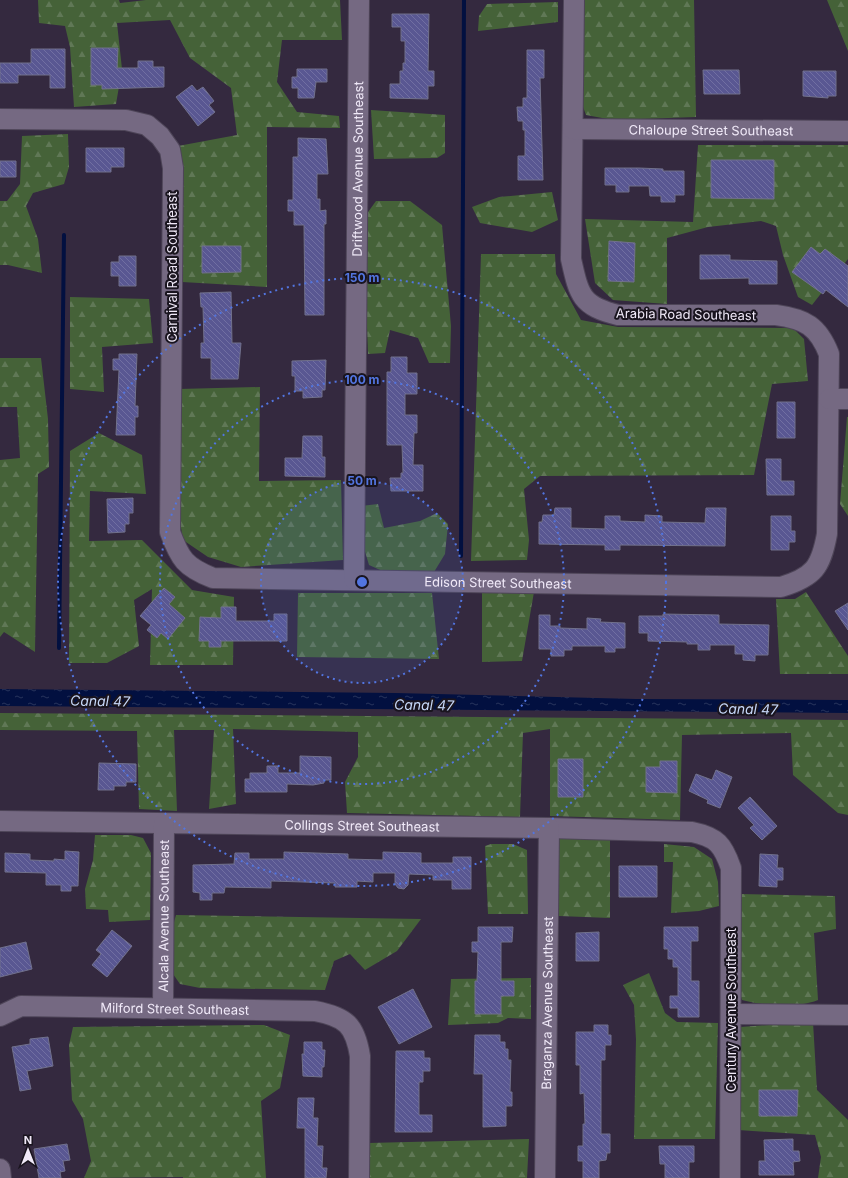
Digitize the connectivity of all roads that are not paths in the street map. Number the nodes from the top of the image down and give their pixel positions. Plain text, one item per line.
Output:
1 (359, 0) edge
2 (574, 0) edge
3 (0, 119) edge
4 (574, 129) junction
5 (848, 130) edge
6 (839, 399) edge
7 (185, 562) joint
8 (812, 573) joint
9 (354, 579) junction
10 (0, 821) edge
11 (164, 824) junction
12 (549, 828) junction
13 (720, 844) joint
14 (163, 1009) junction
15 (730, 1014) junction
16 (848, 1015) edge
17 (0, 1016) edge
18 (0, 1169) edge
19 (2, 1178) edge
20 (360, 1178) edge
21 (545, 1178) edge
22 (730, 1178) edge

1 - 9 street, Driftwood Avenue Southeast
2 - 4 street, Arabia Road Southeast
3 - 7 street, Carnival Road Southeast
4 - 5 street, Chaloupe Street Southeast
4 - 6 street, Arabia Road Southeast
6 - 8 street, Arabia Road Southeast
7 - 9 street, Edison Street Southeast
8 - 9 street, Edison Street Southeast
10 - 11 street, Collings Street Southeast
11 - 12 street, Collings Street Southeast
11 - 14 street, Alcala Avenue Southeast
12 - 13 street, Collings Street Southeast
12 - 21 street, Braganza Avenue Southeast
13 - 15 street, Century Avenue Southeast
14 - 17 street, Milford Street Southeast
14 - 20 street, Milford Street Southeast
15 - 16 street
15 - 22 street, Century Avenue Southeast
18 - 19 street

